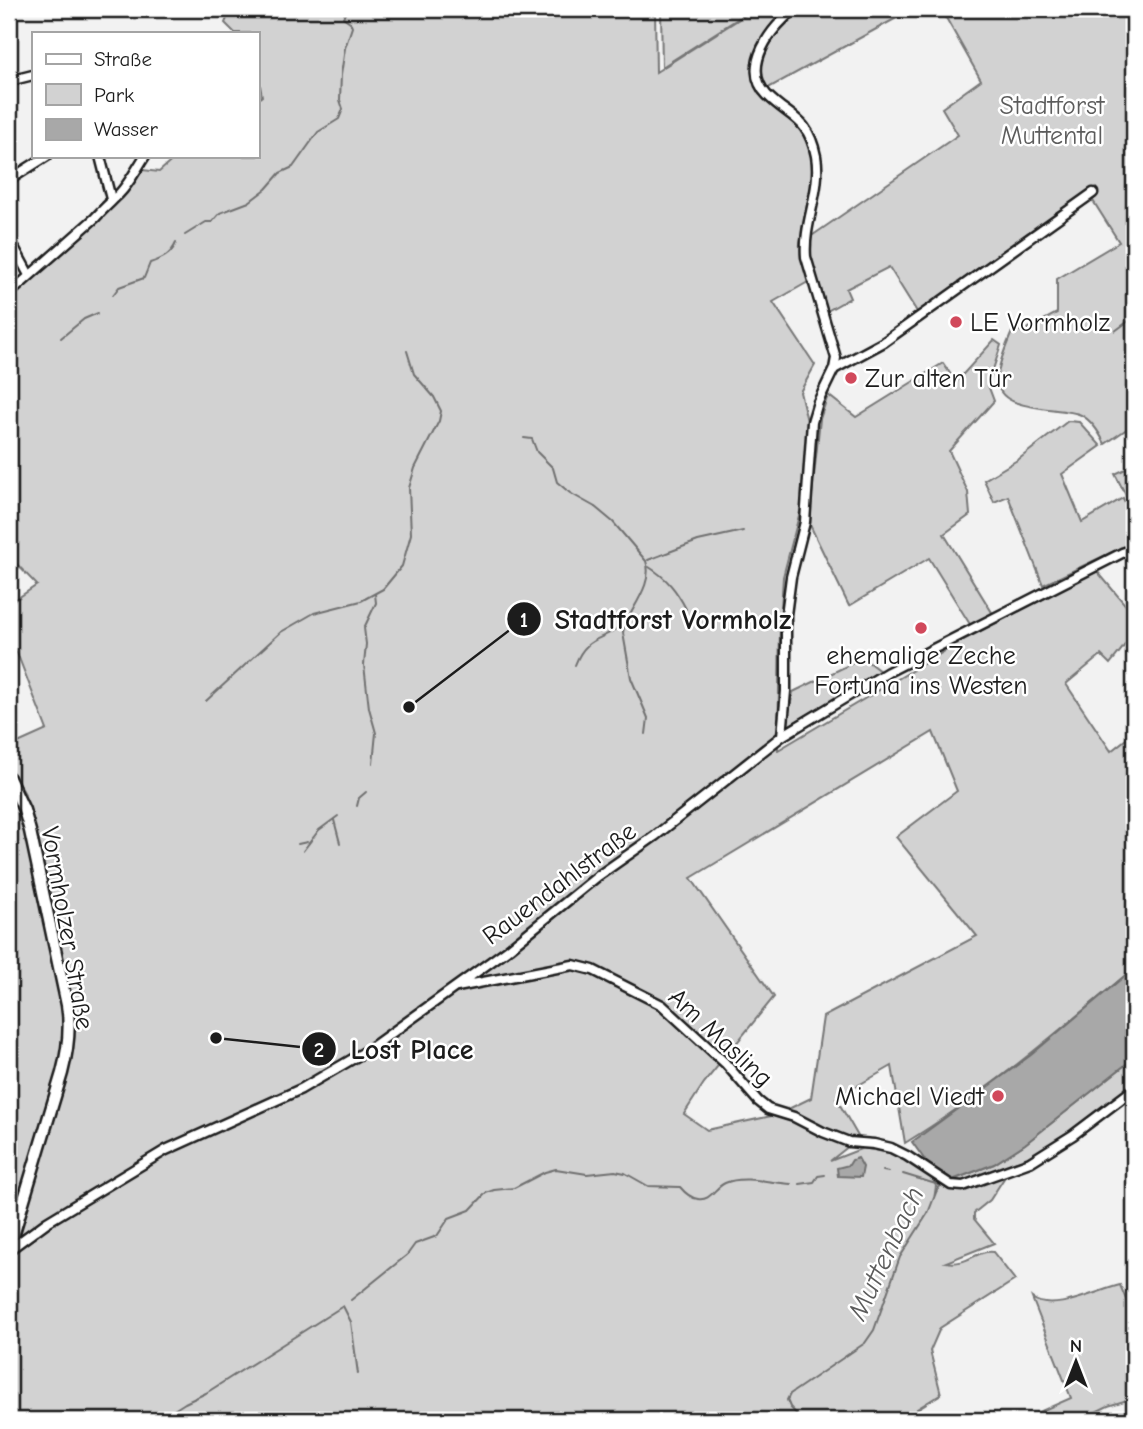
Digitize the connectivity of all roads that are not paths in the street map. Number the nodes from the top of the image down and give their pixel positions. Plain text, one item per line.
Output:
1 (795, 9) edge
2 (32, 75) edge
3 (9, 81) edge
4 (44, 158) edge
5 (101, 158) edge
6 (144, 158) edge
7 (9, 180) edge
8 (1093, 193) dead end
9 (111, 199) junction
10 (9, 237) edge
11 (29, 275) junction
12 (9, 294) edge
13 (834, 369) junction
14 (1134, 549) edge
15 (782, 736) junction
16 (9, 778) edge
17 (453, 987) junction
18 (1134, 1088) edge
19 (9, 1249) edge

1 - 13 street
2 - 3 street
4 - 7 street
5 - 9 street
6 - 9 street
8 - 13 street
9 - 11 street
10 - 11 street
11 - 12 street
13 - 15 street
14 - 15 street, Rauendahlstraße
15 - 17 street, Rauendahlstraße
16 - 19 main road, Vormholzer Straße
17 - 18 street, Am Masling
17 - 19 street, Rauendahlstraße

